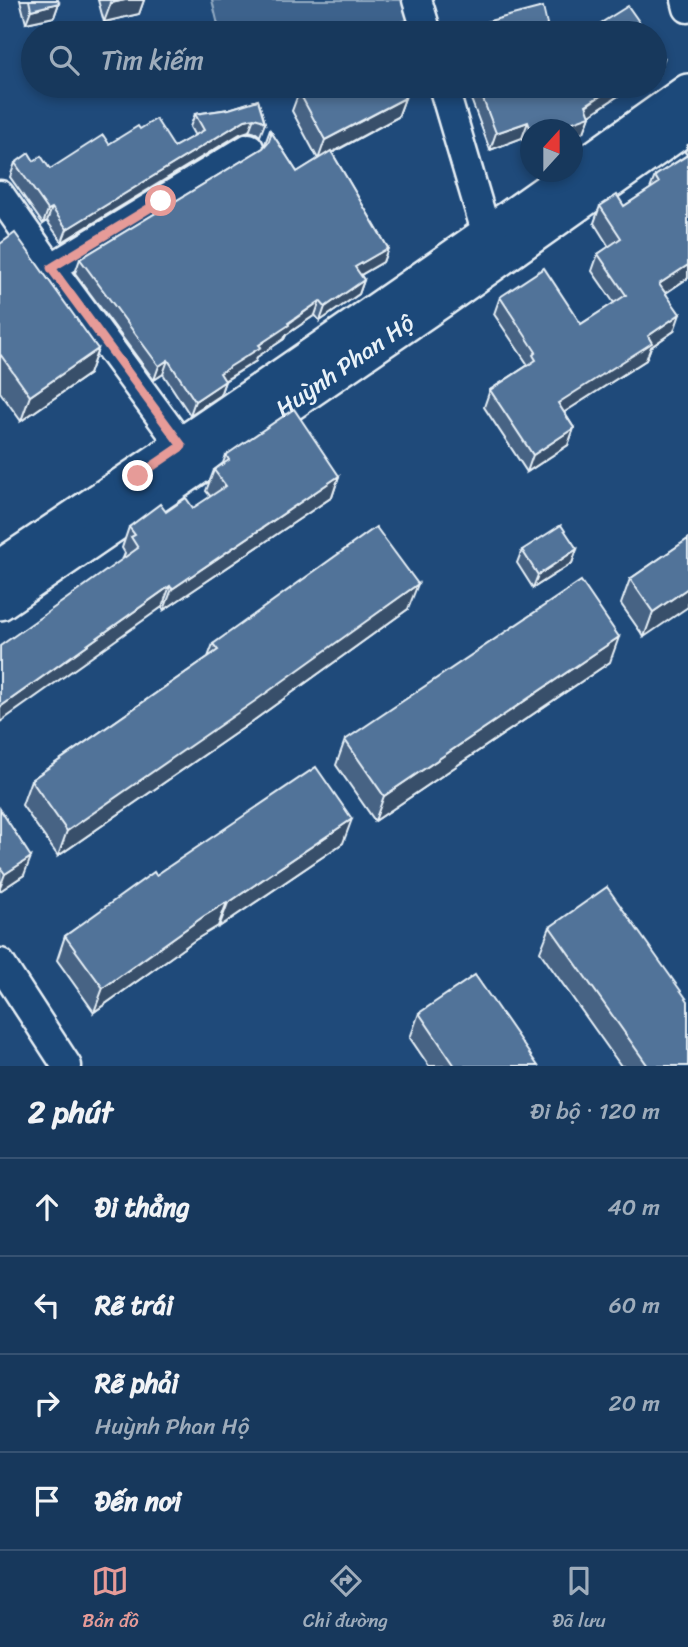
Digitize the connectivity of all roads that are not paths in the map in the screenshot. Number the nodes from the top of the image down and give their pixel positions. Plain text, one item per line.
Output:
1 (417, 0) edge
2 (686, 0) edge
3 (688, 8) edge
4 (423, 21) edge
5 (688, 92) edge
6 (447, 98) edge
7 (688, 125) edge
8 (249, 148) dead end
9 (0, 195) edge
10 (494, 246) junction
11 (51, 268) junction
12 (182, 446) junction
13 (0, 568) edge
14 (0, 601) edge
15 (0, 963) edge
16 (67, 1066) edge

1 - 4 street
2 - 3 street
5 - 10 street, Huỳnh Phan Hộ
6 - 10 street
7 - 10 street, Huỳnh Phan Hộ
8 - 11 street
9 - 11 street
10 - 12 street, Huỳnh Phan Hộ
10 - 14 street, Huỳnh Phan Hộ
11 - 12 street
12 - 13 street, Huỳnh Phan Hộ
15 - 16 street

